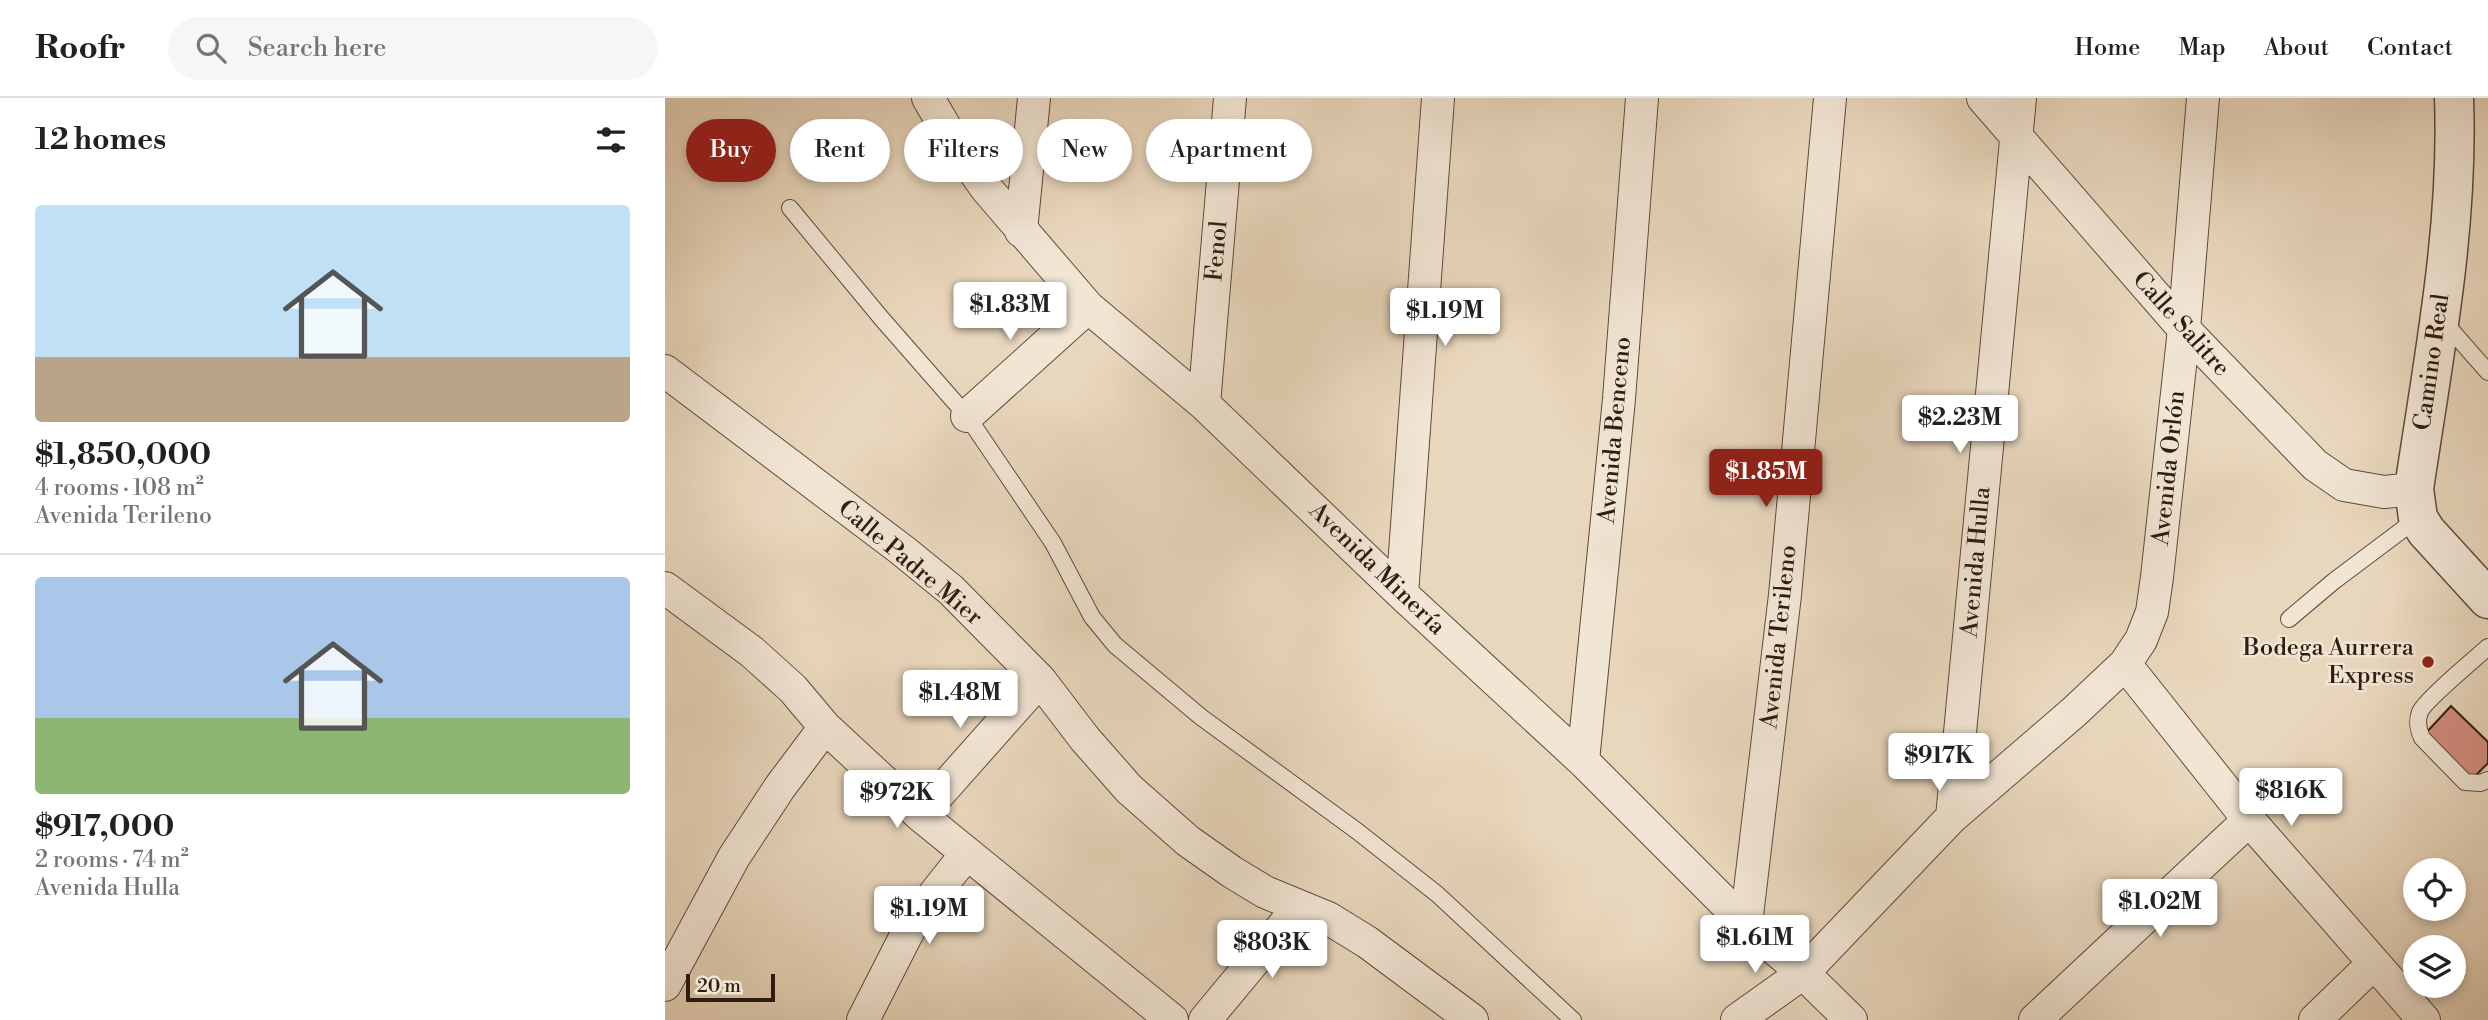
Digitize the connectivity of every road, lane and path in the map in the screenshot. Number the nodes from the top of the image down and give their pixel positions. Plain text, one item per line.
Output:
1 (928, 98) edge
2 (1034, 98) edge
3 (1230, 98) edge
4 (1438, 98) edge
5 (1641, 98) edge
6 (1830, 98) edge
7 (1983, 98) edge
8 (2020, 98) edge
9 (2203, 98) edge
10 (2454, 98) edge
11 (2017, 137) junction
12 (790, 208) dead end
13 (1021, 231) junction
14 (1089, 307) junction
15 (2440, 318) junction
16 (2184, 329) junction
17 (665, 371) edge
18 (2488, 372) edge
19 (1204, 404) junction
20 (967, 416) junction
21 (2416, 503) junction
22 (665, 588) edge
23 (1402, 594) junction
24 (2488, 599) edge
25 (2289, 619) dead end
26 (2488, 647) edge
27 (2125, 664) junction
28 (1040, 680) junction
29 (825, 727) junction
30 (1583, 761) junction
31 (2488, 779) edge
32 (920, 816) junction
33 (1952, 817) junction
34 (2249, 820) junction
35 (967, 853) junction
36 (1299, 907) junction
37 (1746, 925) junction
38 (2374, 963) junction
39 (1803, 972) junction
40 (665, 985) edge
41 (864, 1020) edge
42 (1172, 1020) edge
43 (1205, 1020) edge
44 (1472, 1020) edge
45 (1573, 1020) edge
46 (1737, 1020) edge
47 (1851, 1020) edge
48 (2035, 1020) edge
49 (2315, 1020) edge
50 (2424, 1020) edge

1 - 13 street, Avenida Minería
2 - 13 street
3 - 19 street, Fenol
4 - 23 street
5 - 30 street, Avenida Benceno
6 - 37 street, Avenida Terileno
7 - 11 street, Calle Salitre
8 - 11 street, Avenida Hulla
9 - 16 street, Avenida Orlón
10 - 15 street, Camino Real
11 - 16 street, Calle Salitre
11 - 33 street, Avenida Hulla
12 - 20 lane
13 - 14 street, Avenida Minería
14 - 19 street, Avenida Minería
14 - 20 street
15 - 18 lane
15 - 21 street, Camino Real
16 - 21 street, Calle Salitre
16 - 27 street, Avenida Orlón
17 - 28 street, Calle Padre Mier
19 - 23 street, Avenida Minería
20 - 45 lane
21 - 24 street
21 - 25 lane
22 - 29 street
23 - 30 street, Avenida Minería
26 - 31 lane
27 - 33 street, Avenida Orlón
27 - 34 street
28 - 32 street
28 - 36 street, Calle Padre Mier
29 - 32 street
29 - 40 street
30 - 37 street, Avenida Minería
32 - 35 street
33 - 39 street, Avenida Orlón
34 - 38 street
34 - 48 street
35 - 41 street
35 - 42 street
36 - 43 street
36 - 44 street, Calle Padre Mier
37 - 39 street, Avenida Minería
38 - 49 street
38 - 50 street
39 - 46 street, Avenida Orlón
39 - 47 street, Avenida Minería

